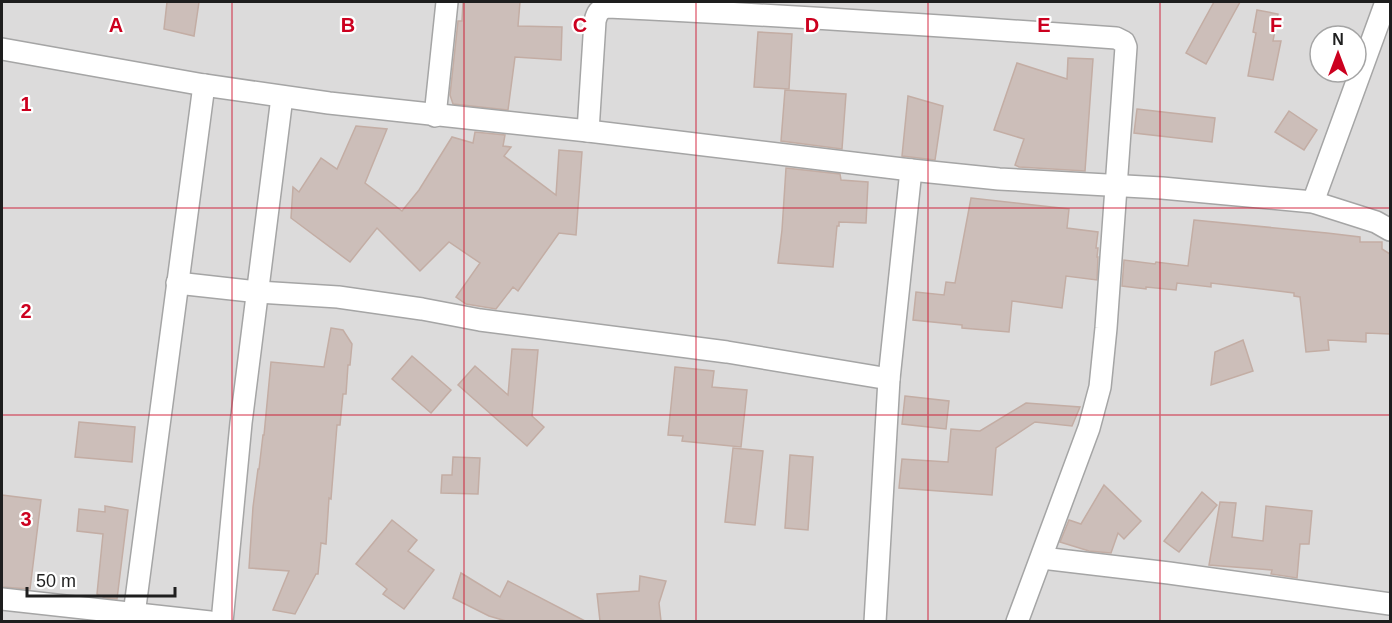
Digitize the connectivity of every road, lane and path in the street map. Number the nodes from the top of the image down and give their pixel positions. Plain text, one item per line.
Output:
1 (447, 2) edge
2 (1386, 2) edge
3 (2, 49) edge
4 (204, 85) junction
5 (282, 97) junction
6 (435, 116) junction
7 (588, 132) junction
8 (910, 170) junction
9 (1115, 186) junction
10 (1314, 202) junction
11 (1390, 230) edge
12 (177, 283) junction
13 (258, 292) junction
14 (889, 379) junction
15 (1042, 558) junction
16 (2, 599) edge
17 (1390, 604) edge
18 (134, 617) edge
19 (210, 621) edge
20 (222, 621) edge
21 (874, 621) edge
22 (1017, 621) edge

1 - 6 street
2 - 10 street
3 - 4 street
4 - 5 street
4 - 12 street
5 - 6 street
5 - 13 street
6 - 7 street
7 - 8 street
7 - 9 street
8 - 9 street
8 - 14 street
9 - 10 street
9 - 15 street
10 - 11 street
12 - 13 street
12 - 18 street
13 - 14 street
13 - 20 street
14 - 21 street
15 - 17 street
15 - 22 street
16 - 18 street
18 - 19 street

